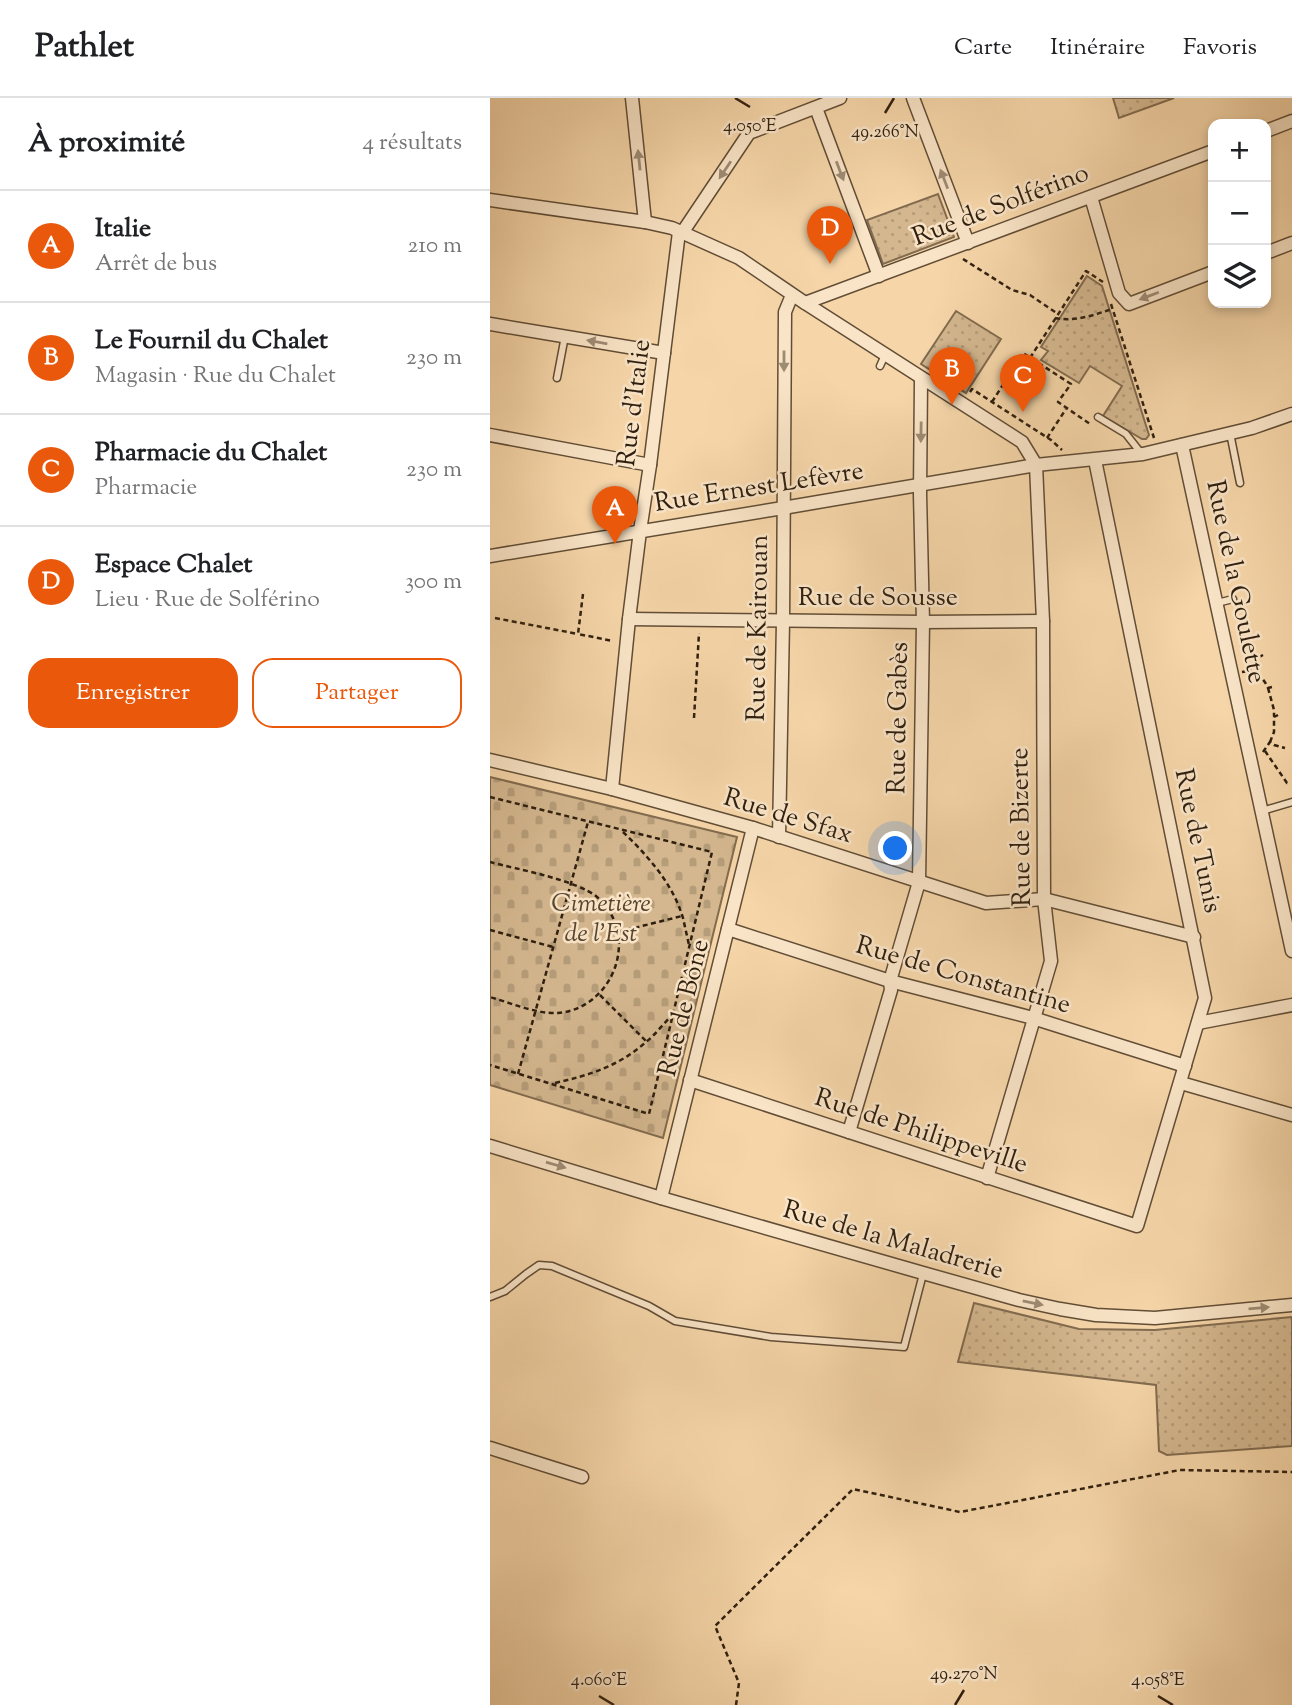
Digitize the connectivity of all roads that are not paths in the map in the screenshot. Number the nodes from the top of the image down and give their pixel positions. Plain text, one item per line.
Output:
1 (632, 98) edge
2 (840, 98) edge
3 (913, 98) edge
4 (816, 107) junction
5 (1292, 121) edge
6 (1271, 129) edge
7 (1208, 153) edge
8 (1091, 197) junction
9 (490, 200) edge
10 (645, 222) junction
11 (681, 232) junction
12 (968, 243) junction
13 (1292, 243) edge
14 (1271, 251) edge
15 (1208, 274) edge
16 (879, 276) junction
17 (792, 295) junction
18 (805, 303) junction
19 (490, 324) edge
20 (565, 336) junction
21 (664, 353) junction
22 (557, 378) dead end
23 (921, 379) junction
24 (1098, 417) dead end
25 (1291, 418) edge
26 (1230, 433) junction
27 (490, 435) edge
28 (1182, 444) junction
29 (1143, 454) junction
30 (1095, 460) junction
31 (650, 465) junction
32 (1036, 465) junction
33 (1240, 484) dead end
34 (920, 485) junction
35 (783, 508) junction
36 (640, 531) junction
37 (490, 555) edge
38 (1233, 599) dead end
39 (1217, 603) junction
40 (629, 619) junction
41 (783, 621) junction
42 (1043, 621) junction
43 (923, 622) junction
44 (490, 760) edge
45 (612, 789) junction
46 (1292, 802) edge
47 (1262, 811) junction
48 (754, 828) junction
49 (779, 837) junction
50 (919, 882) junction
51 (1044, 899) junction
52 (728, 929) junction
53 (1194, 937) junction
54 (1292, 951) edge
55 (890, 981) junction
56 (1292, 1005) edge
57 (1033, 1018) junction
58 (1198, 1023) junction
59 (1185, 1066) junction
60 (690, 1080) junction
61 (1181, 1083) junction
62 (1292, 1115) edge
63 (849, 1132) junction
64 (490, 1146) edge
65 (987, 1178) junction
66 (661, 1198) junction
67 (1137, 1226) joint
68 (923, 1273) junction
69 (490, 1297) edge
70 (1292, 1306) edge
71 (490, 1448) edge
72 (582, 1477) dead end

10 -> 1 street
2 - 4 street
12 -> 3 street
4 -> 11 street
4 -> 16 street
5 - 6 street
7 - 8 street, Rue de Solférino
8 - 12 street, Rue de Solférino
15 -> 8 street
9 - 10 street
10 - 11 street
11 - 17 street
11 - 21 street, Rue d'Italie
12 - 16 street, Rue de Solférino
13 - 14 street
16 - 18 street, Rue de Solférino
17 - 18 street
17 -> 35 street, Rue de Kairouan
18 - 23 street
19 - 20 street
21 -> 20 street
20 - 22 lane
21 - 31 street, Rue d'Italie
23 - 32 street
23 -> 34 street, Rue de Gabès
24 - 29 lane
25 - 26 street, Rue Ernest Lefèvre
26 - 28 street, Rue Ernest Lefèvre
26 - 33 lane
27 - 31 street
28 - 29 street, Rue Ernest Lefèvre
28 - 39 street, Rue de la Goulette
29 - 30 street, Rue Ernest Lefèvre
30 - 32 street, Rue Ernest Lefèvre
30 - 53 street, Rue de Tunis
31 - 36 street, Rue d'Italie
32 - 34 street, Rue Ernest Lefèvre
32 - 42 street, Rue de Bizerte
34 - 35 street, Rue Ernest Lefèvre
34 - 43 street, Rue de Gabès
35 - 36 street, Rue Ernest Lefèvre
35 - 41 street, Rue de Kairouan
36 - 37 street, Rue Ernest Lefèvre
36 - 40 street, Rue d'Italie
38 - 39 lane
39 - 47 street, Rue de la Goulette
40 - 41 street, Rue de Sousse
40 - 45 street, Rue d'Italie
41 - 43 street, Rue de Sousse
41 - 49 street, Rue de Kairouan
42 - 43 street, Rue de Sousse
42 - 51 street, Rue de Bizerte
43 - 50 street, Rue de Gabès
44 - 45 street, Rue de Sfax
45 - 48 street, Rue de Sfax
46 - 47 lane
47 - 54 street, Rue de la Goulette
48 - 49 street, Rue de Sfax
48 - 52 street, Rue de Bône
49 - 50 street, Rue de Sfax
50 - 51 street, Rue de Sfax
50 - 55 street, Rue de Gabès
51 - 53 street, Rue de Sfax
51 - 57 street, Rue de Bizerte
52 - 55 street, Rue de Constantine
52 - 60 street, Rue de Bône
53 - 58 street, Rue de Tunis
55 - 57 street, Rue de Constantine
55 - 63 street, Rue de Gabès
56 - 58 street
57 - 59 street, Rue de Constantine
57 - 65 street, Rue de Bizerte
58 - 59 street, Rue de Tunis
59 - 61 street, Rue de Tunis
60 - 63 street, Rue de Philippeville
60 - 66 street, Rue de Bône
61 - 62 street
61 - 67 street, Rue de Tunis
63 - 65 street, Rue de Philippeville
64 -> 66 street, Rue de la Maladrerie
65 - 67 street, Rue de Philippeville
66 - 68 street, Rue de la Maladrerie
68 - 69 lane
68 -> 70 street, Rue de la Maladrerie
71 - 72 street

